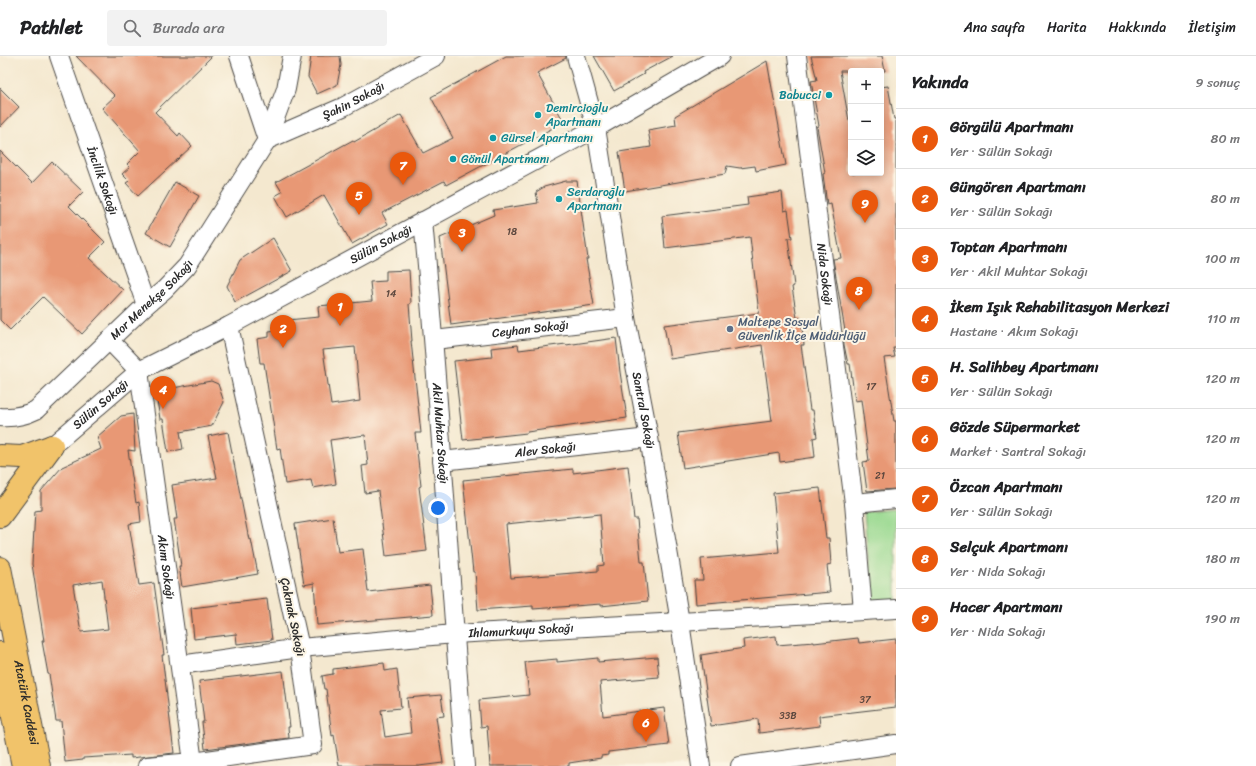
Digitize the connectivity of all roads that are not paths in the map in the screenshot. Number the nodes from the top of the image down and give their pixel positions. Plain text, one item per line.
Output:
1 (59, 56) edge
2 (239, 56) edge
3 (292, 56) edge
4 (436, 56) edge
5 (576, 56) edge
6 (720, 56) edge
7 (798, 56) edge
8 (596, 128) junction
9 (267, 140) junction
10 (424, 221) junction
11 (146, 305) junction
12 (626, 318) junction
13 (229, 326) junction
14 (109, 340) junction
15 (434, 340) junction
16 (139, 371) junction
17 (0, 417) edge
18 (649, 438) junction
19 (52, 446) junction
20 (0, 456) edge
21 (442, 461) junction
22 (0, 493) edge
23 (896, 498) edge
24 (854, 504) junction
25 (0, 516) edge
26 (0, 568) edge
27 (896, 609) edge
28 (863, 611) junction
29 (680, 622) junction
30 (454, 634) junction
31 (300, 648) junction
32 (0, 653) edge
33 (180, 665) junction
34 (7, 717) edge
35 (896, 744) edge
36 (193, 762) junction
37 (23, 766) edge
38 (39, 766) edge
39 (147, 766) edge
40 (465, 766) edge
41 (701, 766) edge
42 (740, 766) edge

1 - 11 street, İncilik Sokağı
2 - 9 street
3 - 9 street, Mor Menekşe Sokağı
4 - 9 street, Şahin Sokağı
5 - 8 street, Santral Sokağı
6 - 8 street, Sülün Sokağı
7 - 24 street, Nida Sokağı
8 - 10 street, Sülün Sokağı
8 - 12 street, Santral Sokağı
9 - 11 street, Mor Menekşe Sokağı
10 - 13 street, Sülün Sokağı
10 - 15 street, Akil Muhtar Sokağı
11 - 14 street, Mor Menekşe Sokağı
12 - 15 street, Ceyhan Sokağı
12 - 18 street, Santral Sokağı
13 - 16 street, Sülün Sokağı
13 - 31 street, Çakmak Sokağı
14 - 16 street
14 - 17 street, Mor Menekşe Sokağı
15 - 21 street, Akil Muhtar Sokağı
16 - 19 street, Sülün Sokağı
16 - 33 street, Akım Sokağı
18 - 21 street, Alev Sokağı
18 - 29 street, Santral Sokağı
19 - 20 main road
19 - 22 main road
19 - 25 main road
21 - 30 street, Akil Muhtar Sokağı
23 - 24 street
24 - 28 street, Nida Sokağı
26 - 38 main road, Atatürk Caddesi
27 - 28 street, Ihlamurkuyu Sokağı
28 - 29 street, Ihlamurkuyu Sokağı
29 - 30 street, Ihlamurkuyu Sokağı
29 - 41 street, Santral Sokağı
30 - 31 street, Ihlamurkuyu Sokağı
30 - 40 street, Akil Muhtar Sokağı
31 - 33 street, Ihlamurkuyu Sokağı
31 - 36 street, Çakmak Sokağı
32 - 34 main road, Atatürk Caddesi
33 - 36 street, Akım Sokağı
34 - 37 main road, Atatürk Caddesi
35 - 42 street
36 - 39 street, Çakmak Sokağı

